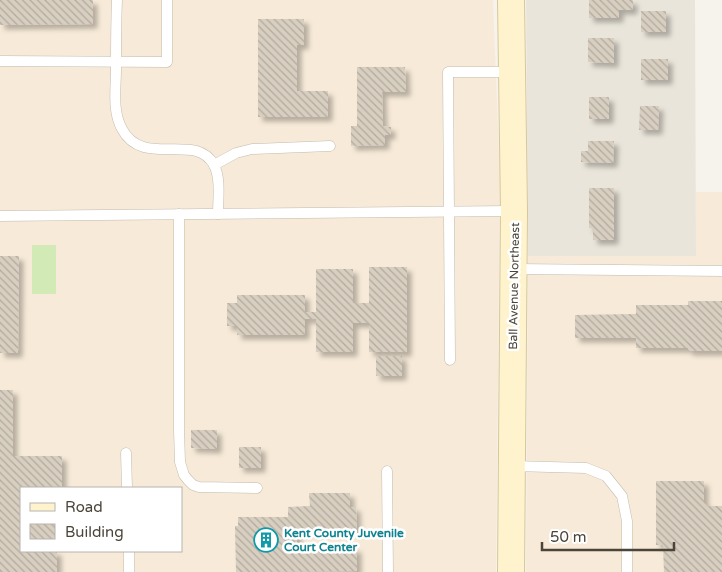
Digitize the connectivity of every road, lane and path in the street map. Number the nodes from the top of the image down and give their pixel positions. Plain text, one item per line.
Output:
1 (117, 0) edge
2 (167, 0) edge
3 (512, 0) edge
4 (0, 60) edge
5 (116, 62) junction
6 (512, 72) junction
7 (330, 146) dead end
8 (214, 165) junction
9 (514, 211) junction
10 (448, 213) junction
11 (179, 214) junction
12 (218, 214) junction
13 (0, 216) edge
14 (514, 269) junction
15 (722, 271) edge
16 (450, 360) dead end
17 (126, 453) dead end
18 (512, 466) junction
19 (387, 471) dead end
20 (127, 487) edge
21 (257, 488) dead end
22 (129, 552) edge
23 (129, 572) edge
24 (388, 572) edge
25 (511, 572) edge
26 (627, 572) edge

1 - 5 lane
2 - 5 lane
3 - 6 street, Ball Avenue Northeast
4 - 5 lane
5 - 8 lane
6 - 9 street, Ball Avenue Northeast
6 - 10 lane
7 - 8 lane
8 - 12 lane
9 - 10 lane
9 - 14 street, Ball Avenue Northeast
10 - 12 lane
10 - 16 lane
11 - 12 lane
11 - 13 lane
11 - 21 lane
14 - 15 lane
14 - 18 street, Ball Avenue Northeast
17 - 20 lane
18 - 25 street, Ball Avenue Northeast
18 - 26 lane
19 - 24 lane
22 - 23 lane

